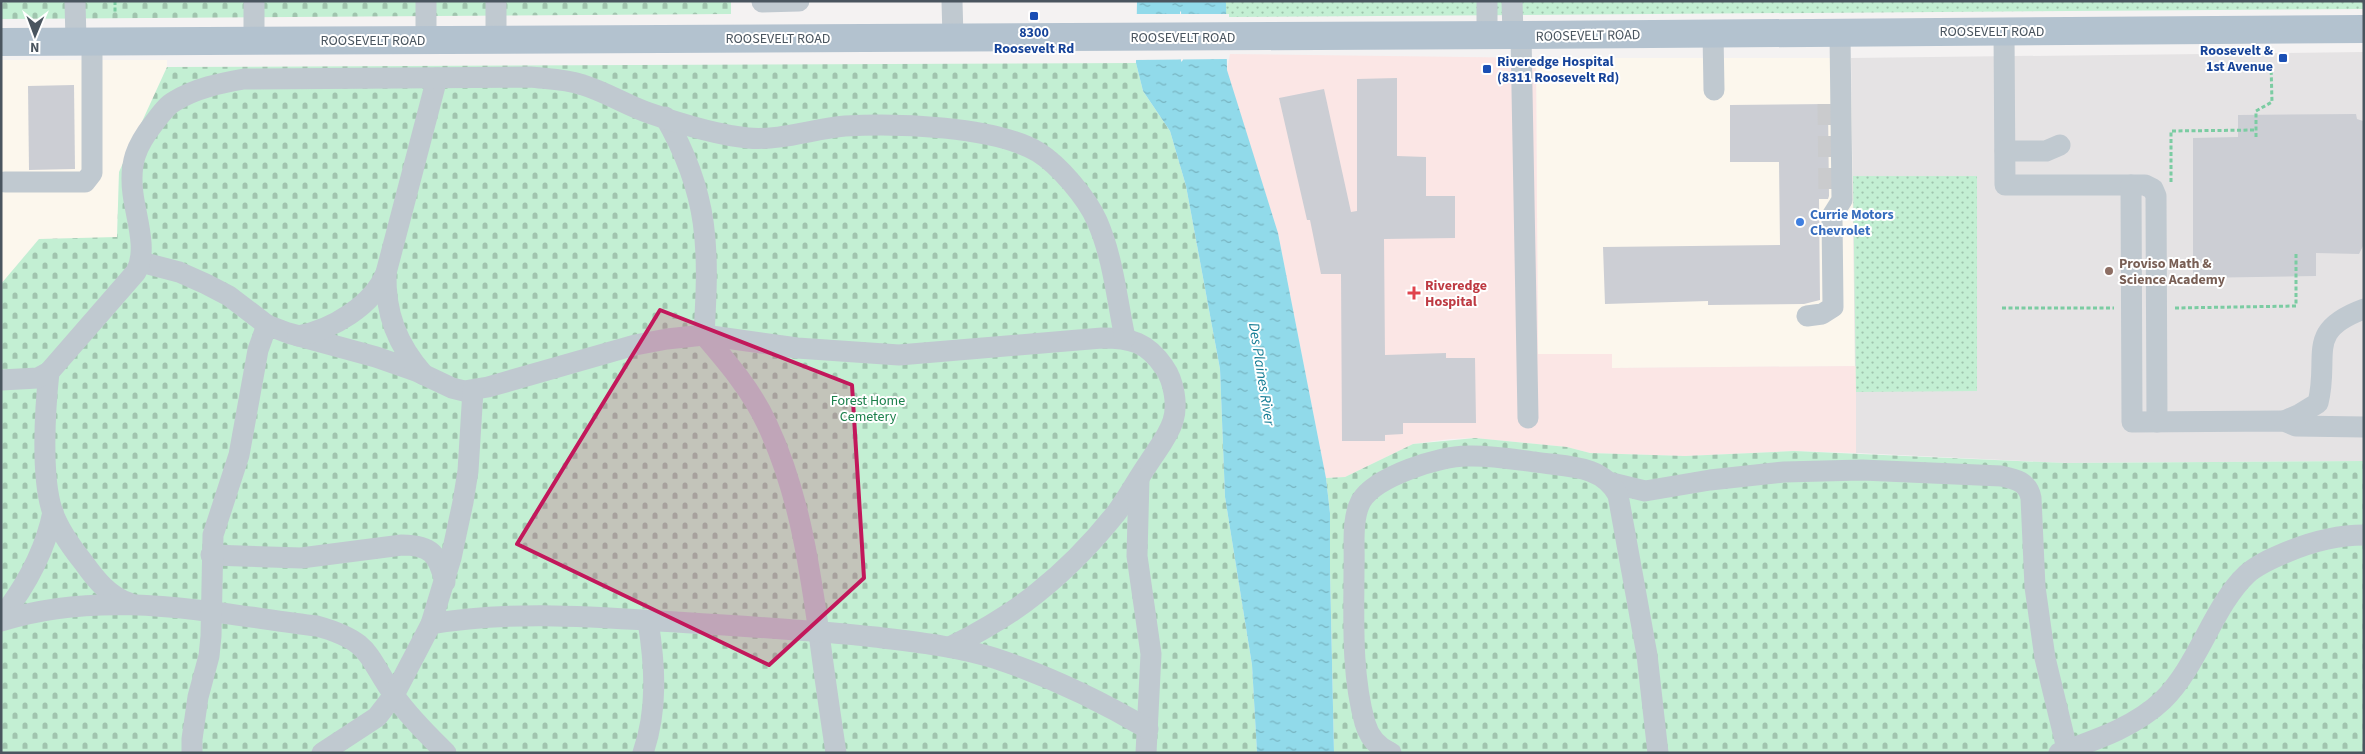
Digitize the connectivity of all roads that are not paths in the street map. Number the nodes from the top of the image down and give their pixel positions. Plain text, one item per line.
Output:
1 (75, 1) edge
2 (254, 1) edge
3 (426, 1) edge
4 (496, 1) edge
5 (798, 1) edge
6 (952, 1) edge
7 (1487, 1) edge
8 (1512, 1) edge
9 (762, 2) edge
10 (2364, 29) edge
11 (2004, 31) junction
12 (1713, 33) junction
13 (1840, 33) junction
14 (1507, 36) junction
15 (953, 38) junction
16 (496, 39) junction
17 (254, 40) junction
18 (426, 40) junction
19 (84, 41) junction
20 (1, 42) edge
21 (437, 78) junction
22 (1714, 90) dead end
23 (664, 118) junction
24 (5, 182) dead end
25 (2131, 185) junction
26 (141, 262) junction
27 (386, 273) junction
28 (2364, 309) edge
29 (1807, 316) dead end
30 (267, 325) junction
31 (704, 335) junction
32 (298, 336) junction
33 (1125, 338) junction
34 (49, 372) junction
35 (424, 375) junction
36 (1, 380) edge
37 (473, 390) junction
38 (1528, 418) dead end
39 (2157, 422) junction
40 (2284, 422) junction
41 (2364, 427) edge
42 (1140, 476) junction
43 (1612, 484) junction
44 (53, 512) junction
45 (2364, 535) edge
46 (211, 555) junction
47 (445, 582) junction
48 (130, 604) junction
49 (211, 613) junction
50 (1, 618) edge
51 (648, 620) junction
52 (1, 622) edge
53 (431, 624) junction
54 (818, 632) junction
55 (950, 647) junction
56 (394, 695) junction
57 (1148, 729) junction
58 (2065, 752) edge
59 (192, 753) edge
60 (322, 753) edge
61 (446, 753) edge
62 (643, 753) edge
63 (836, 753) edge
64 (1146, 753) edge
65 (1391, 753) edge
66 (1658, 753) edge

1 - 19 lane
2 - 17 lane
3 - 18 lane
4 - 16 lane
5 - 9 lane
6 - 15 lane
7 - 14 lane
8 - 14 lane
10 - 11 main road, ROOSEVELT ROAD
11 - 13 main road, ROOSEVELT ROAD
11 - 25 lane
12 - 13 main road, ROOSEVELT ROAD
12 - 14 main road, ROOSEVELT ROAD
12 - 22 lane
13 - 29 lane
14 - 15 main road, ROOSEVELT ROAD
14 - 38 lane
15 - 16 main road, ROOSEVELT ROAD
16 - 18 main road, ROOSEVELT ROAD
17 - 18 main road, ROOSEVELT ROAD
17 - 19 main road, ROOSEVELT ROAD
19 - 20 main road, ROOSEVELT ROAD
19 - 24 lane
21 - 23 lane
21 - 26 lane
21 - 27 lane
23 - 31 lane
23 - 33 lane
25 - 39 lane
25 - 39 lane
26 - 30 lane
26 - 34 lane
27 - 32 lane
27 - 35 lane
28 - 40 lane
30 - 32 lane
30 - 46 lane
31 - 33 lane
31 - 37 lane
31 - 54 lane
32 - 35 lane
33 - 42 lane
34 - 36 lane
34 - 44 lane
35 - 37 lane
37 - 47 lane
39 - 40 lane
40 - 41 lane
42 - 55 lane
42 - 57 lane
43 - 58 lane
43 - 65 lane
43 - 66 lane
44 - 48 lane
44 - 50 lane
45 - 58 lane
46 - 47 lane
46 - 49 lane
47 - 53 lane
48 - 49 lane
48 - 52 lane
49 - 56 lane
49 - 59 lane
51 - 53 lane
51 - 54 lane
51 - 62 lane
53 - 56 lane
54 - 55 lane
54 - 63 lane
55 - 57 lane
56 - 60 lane
56 - 61 lane
57 - 64 lane

